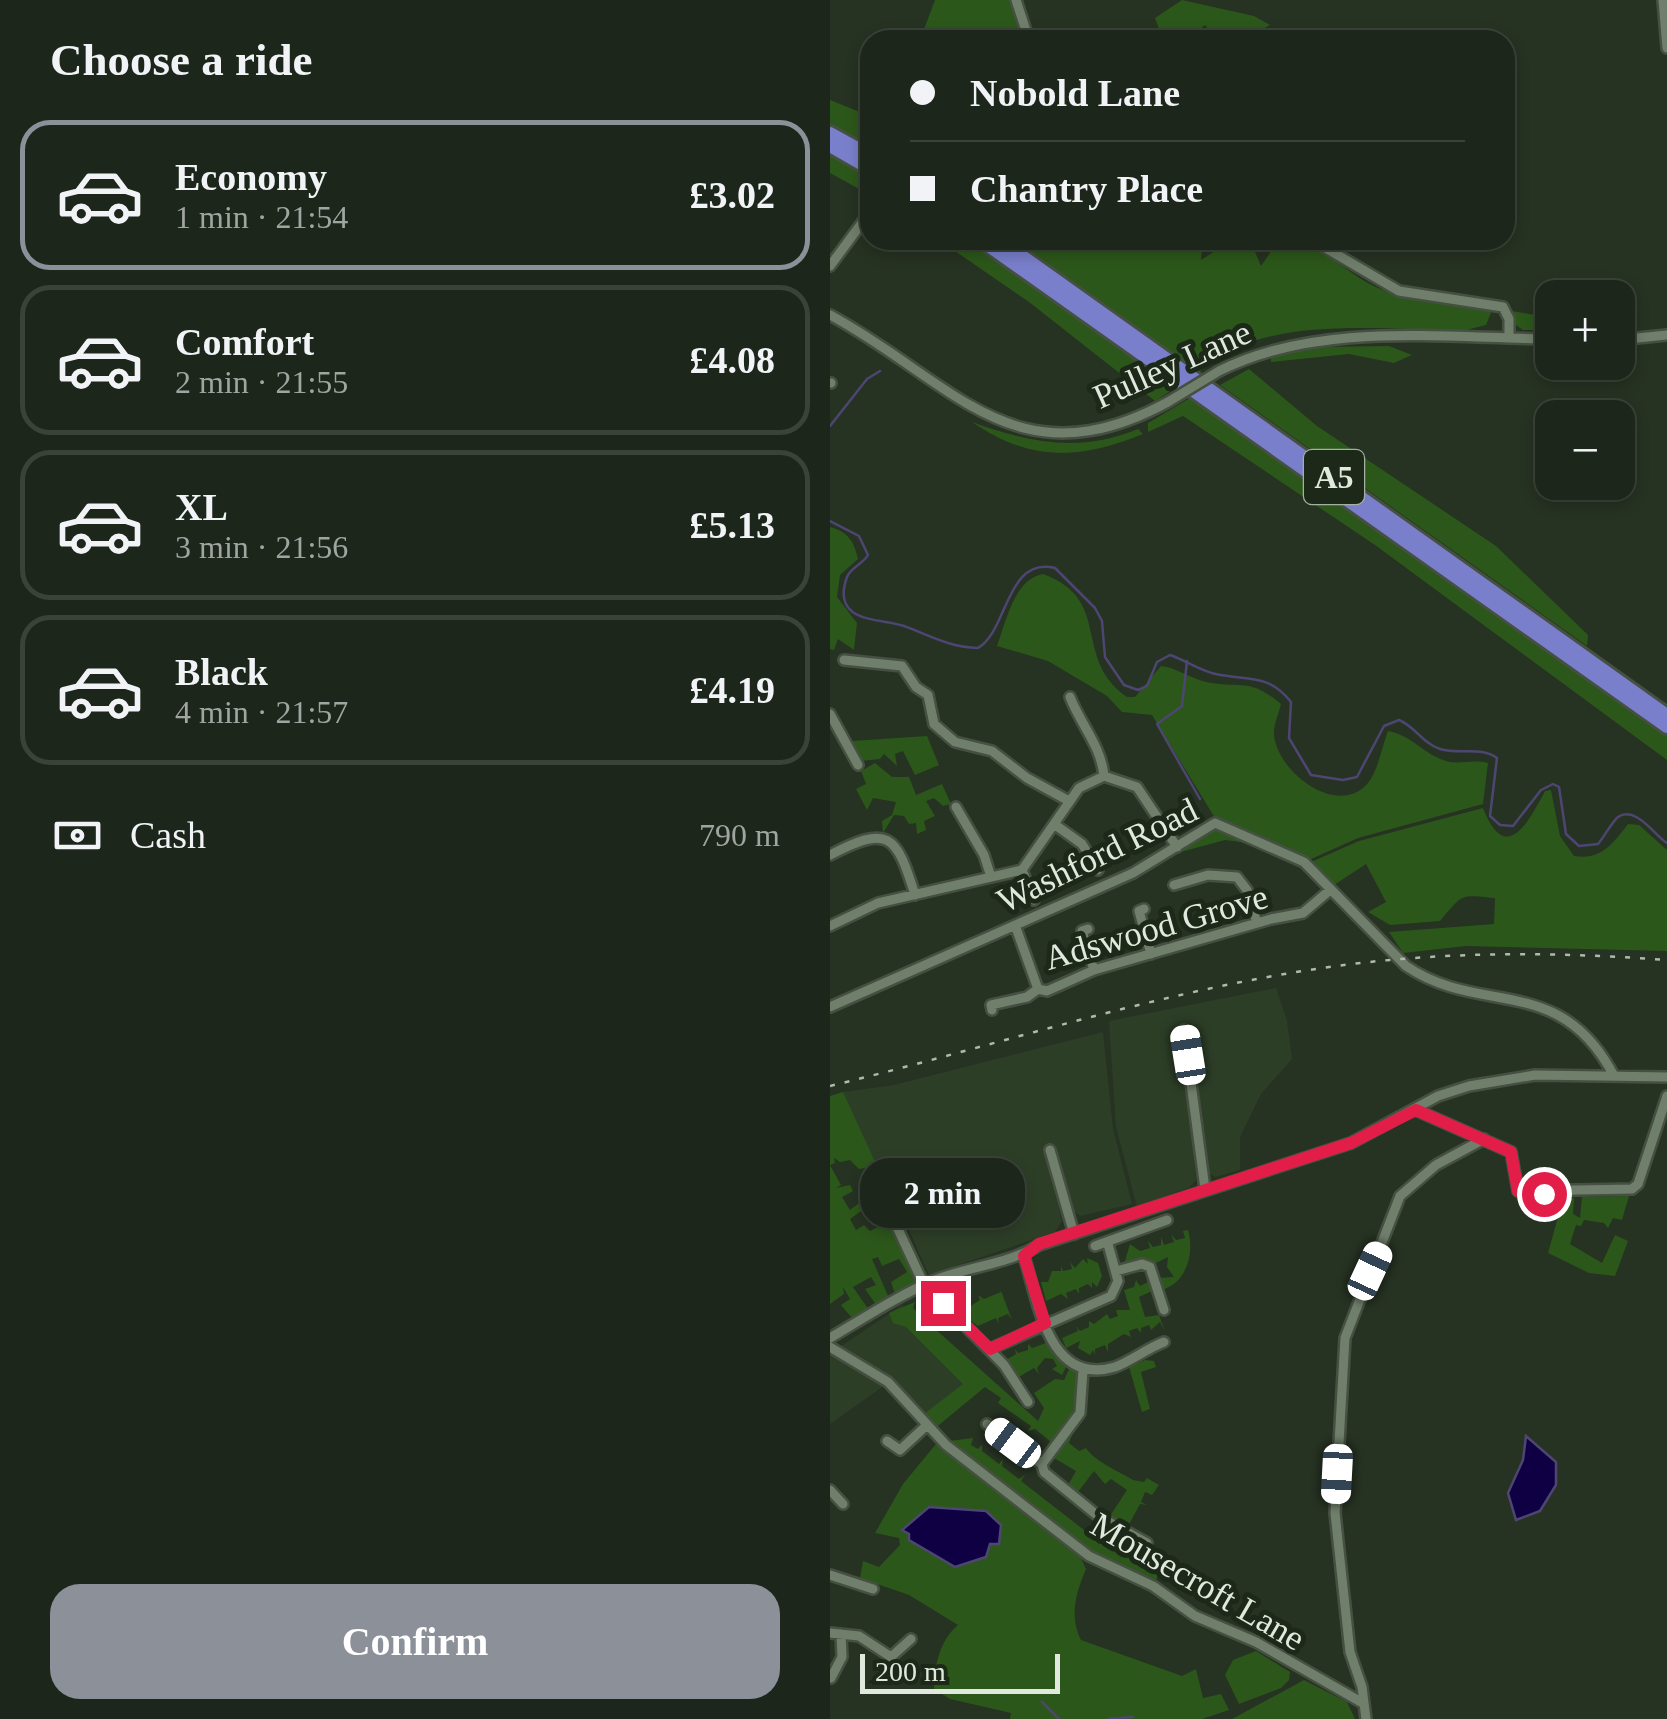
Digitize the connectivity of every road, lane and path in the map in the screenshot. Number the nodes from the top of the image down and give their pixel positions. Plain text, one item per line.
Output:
1 (1016, 0) edge
2 (1662, 0) edge
3 (1026, 30) edge
4 (1667, 48) edge
5 (830, 133) edge
6 (830, 146) edge
7 (860, 150) edge
8 (860, 163) edge
9 (860, 226) edge
10 (994, 250) edge
11 (1014, 250) edge
12 (1329, 250) edge
13 (830, 266) edge
14 (830, 315) edge
15 (1667, 335) edge
16 (1509, 338) junction
17 (1635, 338) edge
18 (1535, 339) edge
19 (844, 660) dead end
20 (1068, 702) dead end
21 (830, 714) edge
22 (1667, 715) edge
23 (1667, 727) edge
24 (858, 765) dead end
25 (1104, 776) junction
26 (1069, 800) junction
27 (961, 813) dead end
28 (1054, 824) junction
29 (1177, 847) junction
30 (830, 854) edge
31 (1022, 870) junction
32 (1098, 870) dead end
33 (991, 877) junction
34 (1177, 882) dead end
35 (1330, 890) junction
36 (914, 894) junction
37 (1034, 895) dead end
38 (1139, 910) dead end
39 (1256, 923) junction
40 (830, 926) edge
41 (1015, 926) junction
42 (1082, 931) dead end
43 (1151, 954) junction
44 (1094, 970) junction
45 (1038, 989) junction
46 (991, 1005) dead end
47 (830, 1007) edge
48 (1184, 1030) dead end
49 (1614, 1076) junction
50 (1667, 1077) edge
51 (1655, 1078) junction
52 (1666, 1097) edge
53 (1416, 1110) junction
54 (1484, 1139) junction
55 (1050, 1150) dead end
56 (872, 1173) dead end
57 (1206, 1189) junction
58 (1168, 1220) dead end
59 (1074, 1234) junction
60 (1108, 1244) junction
61 (1094, 1246) dead end
62 (1024, 1256) junction
63 (1116, 1271) junction
64 (924, 1285) junction
65 (934, 1294) dead end
66 (1164, 1310) dead end
67 (1045, 1323) junction
68 (830, 1338) edge
69 (830, 1347) edge
70 (1160, 1348) dead end
71 (990, 1349) junction
72 (1084, 1370) junction
73 (1028, 1402) dead end
74 (987, 1424) dead end
75 (927, 1425) junction
76 (887, 1440) dead end
77 (1042, 1464) junction
78 (830, 1490) edge
79 (842, 1500) dead end
80 (1143, 1539) dead end
81 (830, 1575) edge
82 (867, 1589) dead end
83 (835, 1634) edge
84 (908, 1646) dead end
85 (831, 1678) edge
86 (1361, 1702) junction
87 (1366, 1719) edge

1 - 3 street
2 - 4 street
5 - 7 highway
6 - 8 highway
9 - 13 street
10 - 23 highway, A5
11 - 22 highway, A5
12 - 16 street
14 - 16 street, Pulley Lane, bridge
15 - 17 street
16 - 18 street, Pulley Lane
19 - 26 street
20 - 25 street
21 - 24 street
25 - 26 street
25 - 29 street
26 - 28 street
27 - 33 street
28 - 31 street
28 - 32 street
29 - 35 street, Washford Road
29 - 41 street, Washford Road
30 - 36 street
31 - 33 street
31 - 37 street
33 - 36 street
34 - 39 street
35 - 39 street, Adswood Grove
35 - 49 street, Washford Road
36 - 40 street
38 - 43 street
39 - 43 street, Adswood Grove
41 - 45 street
41 - 47 street, Washford Road
42 - 44 street
43 - 44 street, Adswood Grove
44 - 45 street, Adswood Grove
45 - 46 street, Adswood Grove
48 - 57 street
49 - 51 street
49 - 53 street
50 - 51 street
51 - 52 street
52 - 54 street
53 - 54 street
53 - 57 street
54 - 86 street
55 - 59 street
56 - 64 street
57 - 59 street
58 - 60 street
59 - 62 street
60 - 61 street
60 - 63 street
62 - 64 street
62 - 67 street
63 - 66 street
63 - 67 street
64 - 68 street
65 - 71 street
67 - 71 street
67 - 72 street
69 - 75 street, Mousecroft Lane
70 - 72 street
71 - 73 street
72 - 77 street
74 - 77 street
75 - 76 street
75 - 86 street, Mousecroft Lane
77 - 80 street
78 - 79 street
81 - 82 street
83 - 84 street
83 - 85 street
86 - 87 street

